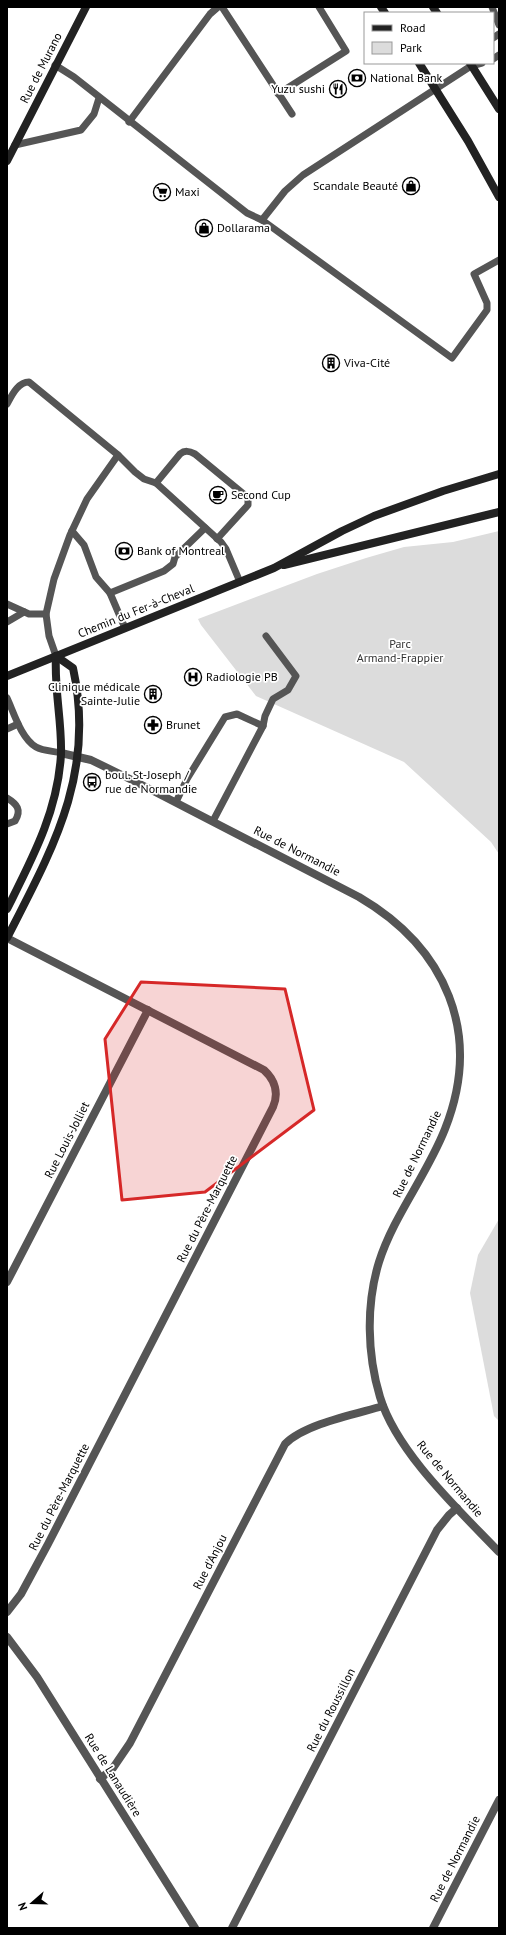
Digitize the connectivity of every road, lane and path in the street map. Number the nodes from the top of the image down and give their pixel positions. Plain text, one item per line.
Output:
1 (86, 7) edge
2 (218, 7) edge
3 (222, 7) edge
4 (319, 7) edge
5 (494, 12) edge
6 (499, 25) edge
7 (419, 64) edge
8 (471, 64) edge
9 (55, 65) junction
10 (435, 88) junction
11 (278, 94) junction
12 (99, 98) junction
13 (499, 109) edge
14 (292, 114) dead end
15 (129, 122) junction
16 (15, 144) junction
17 (7, 161) edge
18 (499, 197) edge
19 (262, 220) junction
20 (499, 260) edge
21 (7, 404) edge
22 (118, 455) junction
23 (499, 474) edge
24 (156, 483) junction
25 (499, 512) edge
26 (205, 528) junction
27 (72, 531) junction
28 (217, 539) junction
29 (274, 568) junction
30 (240, 582) junction
31 (110, 593) junction
32 (7, 604) edge
33 (24, 612) junction
34 (46, 614) junction
35 (7, 622) edge
36 (124, 628) junction
37 (266, 636) dead end
38 (56, 656) junction
39 (7, 676) edge
40 (7, 698) edge
41 (18, 724) junction
42 (263, 726) junction
43 (7, 729) edge
44 (61, 753) junction
45 (78, 757) junction
46 (7, 798) edge
47 (176, 802) junction
48 (213, 821) junction
49 (7, 824) edge
50 (7, 908) edge
51 (7, 938) edge
52 (148, 1010) junction
53 (7, 1282) edge
54 (383, 1406) junction
55 (457, 1508) junction
56 (499, 1552) edge
57 (7, 1612) edge
58 (7, 1637) edge
59 (100, 1779) junction
60 (499, 1800) edge
61 (195, 1928) edge
62 (232, 1928) edge
63 (433, 1928) edge

1 - 9 street, Rue de Murano
2 - 15 lane
3 - 11 lane
4 - 11 lane
5 - 6 lane
7 - 10 street
8 - 10 lane
8 - 13 street
9 - 12 lane
9 - 16 street, Rue de Murano
10 - 18 street
10 - 19 lane
11 - 14 lane
12 - 15 lane
12 - 16 lane
15 - 19 lane
16 - 17 street, Rue de Murano
19 - 20 lane
21 - 22 lane
22 - 24 lane
22 - 27 lane
23 - 29 street, Chemin du Fer-à-Cheval
24 - 26 lane
24 - 28 lane
25 - 29 street, Chemin du Fer-à-Cheval
26 - 28 lane
26 - 31 lane
27 - 31 lane
27 - 34 lane
28 - 30 lane
29 - 30 street, Chemin du Fer-à-Cheval
30 - 36 street, Chemin du Fer-à-Cheval
31 - 36 lane
32 - 33 lane
33 - 34 lane
33 - 35 lane
34 - 38 lane
36 - 38 street, Chemin du Fer-à-Cheval
37 - 42 lane
38 - 39 street, Chemin du Fer-à-Cheval
38 - 44 street
38 - 45 street
40 - 41 lane
41 - 43 lane
41 - 44 lane
42 - 47 lane
42 - 48 lane
44 - 45 street, Rue de Normandie
44 - 50 street
45 - 47 street, Rue de Normandie
45 - 51 street
46 - 49 lane
47 - 48 street, Rue de Normandie
48 - 54 street, Rue de Normandie
51 - 52 street, Rue du Père-Marquette
52 - 53 street, Rue Louis-Jolliet
52 - 57 street, Rue du Père-Marquette
54 - 55 street, Rue de Normandie
54 - 59 street, Rue d'Anjou
55 - 56 street, Rue de Normandie
55 - 62 street, Rue du Roussillon
58 - 59 street, Rue de Lanaudière
59 - 61 street, Rue de Lanaudière
60 - 63 street, Rue de Normandie

